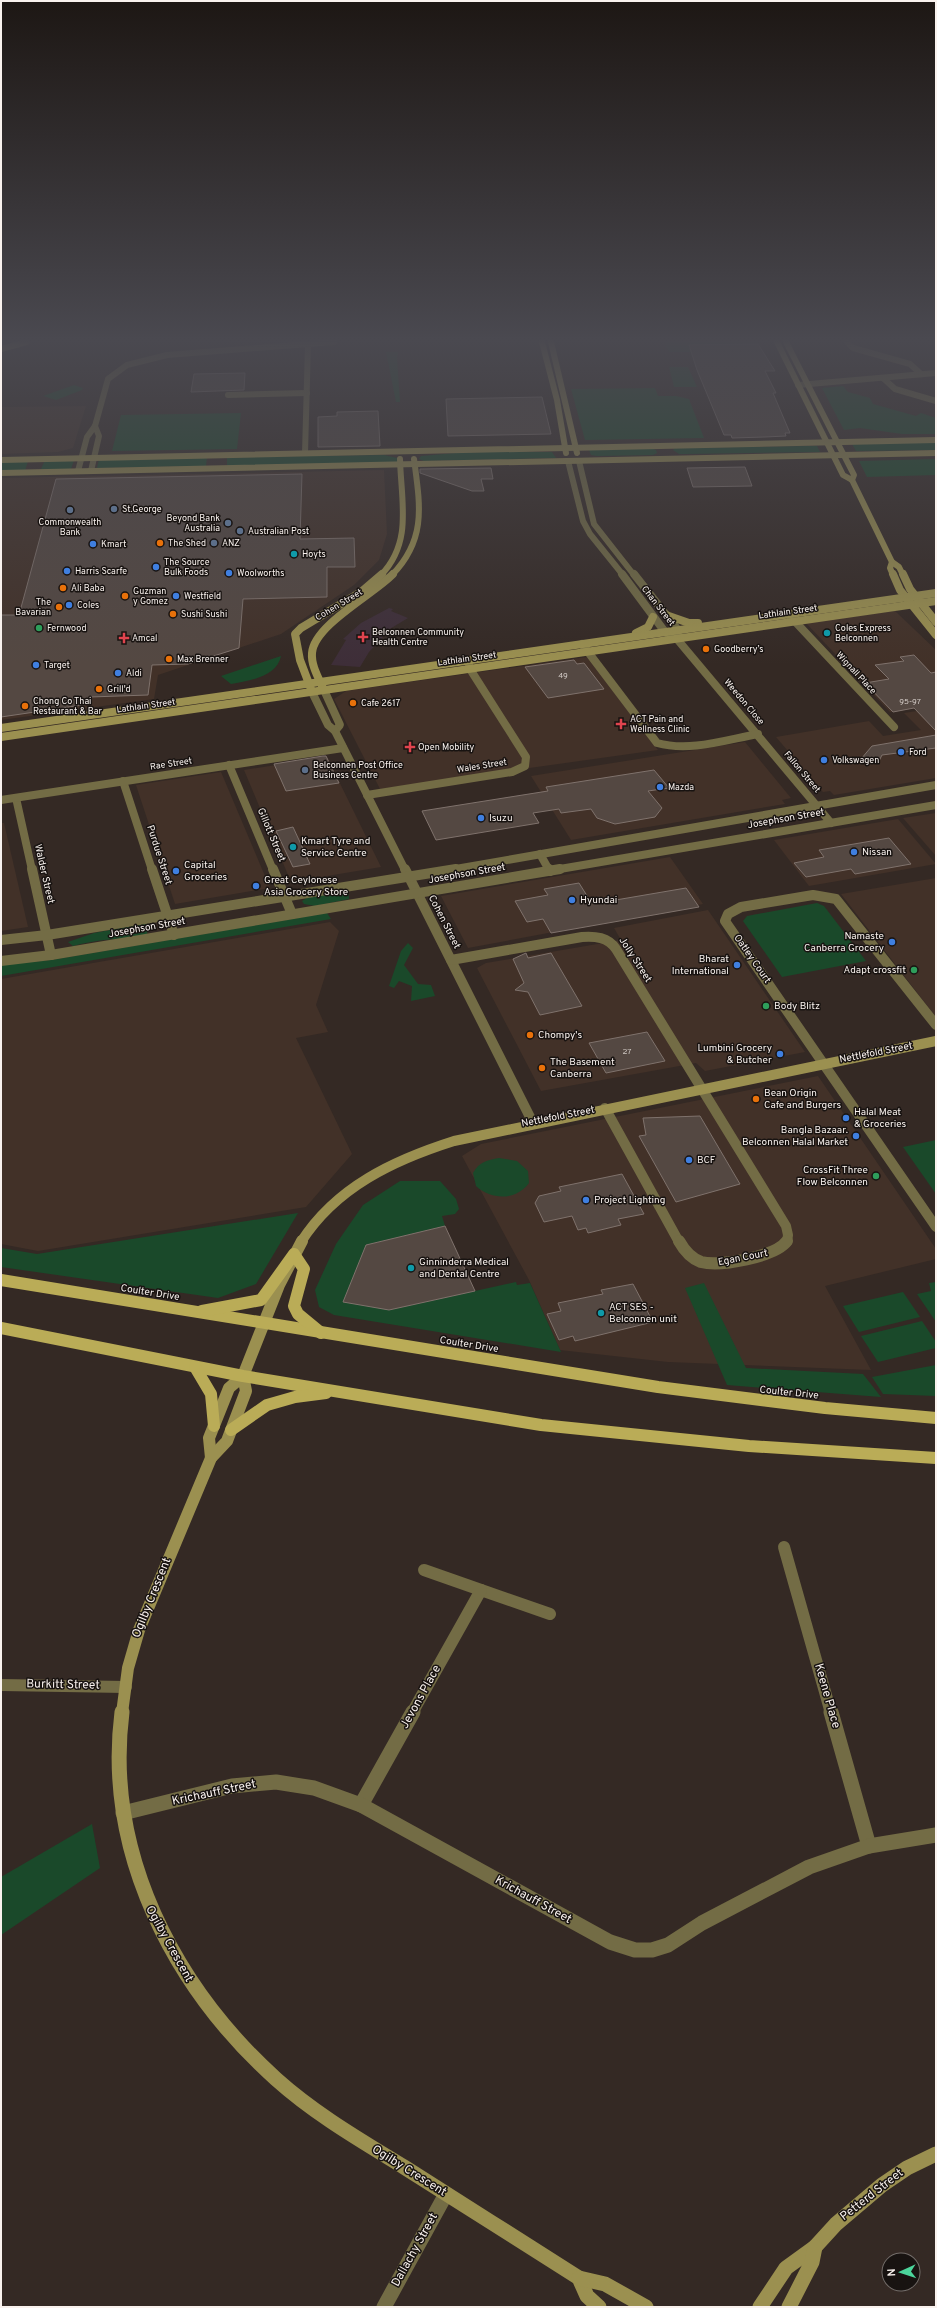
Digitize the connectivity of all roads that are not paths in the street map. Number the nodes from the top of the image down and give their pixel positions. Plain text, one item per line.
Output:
1 (84, 450) edge
2 (96, 450) edge
3 (305, 450) edge
4 (478, 450) edge
5 (565, 450) edge
6 (576, 450) edge
7 (831, 450) edge
8 (841, 450) edge
9 (399, 451) junction
10 (412, 451) junction
11 (305, 453) junction
12 (936, 453) edge
13 (833, 455) junction
14 (844, 455) junction
15 (82, 458) junction
16 (94, 458) junction
17 (1, 460) edge
18 (568, 461) junction
19 (579, 461) junction
20 (415, 464) junction
21 (400, 465) junction
22 (78, 471) junction
23 (91, 471) junction
24 (1, 473) edge
25 (852, 480) junction
26 (892, 562) junction
27 (936, 593) edge
28 (916, 596) junction
29 (905, 597) junction
30 (936, 601) edge
31 (922, 603) junction
32 (910, 605) junction
33 (666, 614) junction
34 (788, 614) junction
35 (653, 616) junction
36 (794, 622) junction
37 (936, 622) edge
38 (718, 624) junction
39 (678, 630) junction
40 (665, 632) junction
41 (936, 635) edge
42 (625, 638) junction
43 (677, 639) junction
44 (582, 644) junction
45 (588, 652) junction
46 (468, 660) junction
47 (470, 669) junction
48 (320, 682) junction
49 (309, 683) junction
50 (324, 690) junction
51 (312, 692) junction
52 (894, 727) dead end
53 (1, 728) edge
54 (335, 731) junction
55 (758, 734) junction
56 (1, 737) edge
57 (343, 748) junction
58 (229, 765) junction
59 (123, 782) junction
60 (936, 785) edge
61 (367, 794) junction
62 (16, 798) junction
63 (1, 800) edge
64 (936, 805) edge
65 (817, 806) junction
66 (831, 823) junction
67 (540, 854) junction
68 (550, 871) junction
69 (408, 877) junction
70 (417, 894) junction
71 (285, 897) junction
72 (292, 914) junction
73 (167, 916) junction
74 (47, 935) junction
75 (174, 935) junction
76 (1, 940) edge
77 (51, 955) junction
78 (451, 960) junction
79 (1, 961) edge
80 (936, 1025) edge
81 (936, 1041) edge
82 (823, 1064) junction
83 (701, 1088) junction
84 (605, 1108) junction
85 (533, 1122) junction
86 (936, 1227) edge
87 (294, 1254) junction
88 (1, 1280) edge
89 (192, 1312) junction
90 (263, 1325) junction
91 (1, 1328) edge
92 (323, 1334) junction
93 (195, 1366) junction
94 (243, 1376) junction
95 (336, 1391) junction
96 (936, 1418) edge
97 (214, 1426) junction
98 (231, 1430) junction
99 (211, 1458) junction
100 (936, 1458) edge
101 (784, 1547) dead end
102 (424, 1570) dead end
103 (481, 1590) junction
104 (550, 1614) dead end
105 (1, 1685) edge
106 (126, 1687) junction
107 (361, 1805) junction
108 (123, 1813) junction
109 (936, 1835) edge
110 (869, 1846) junction
111 (936, 2154) edge
112 (446, 2194) junction
113 (815, 2247) junction
114 (578, 2278) junction
115 (384, 2307) edge
116 (599, 2307) edge
117 (646, 2307) edge
118 (760, 2307) edge
119 (789, 2307) edge

1 - 15 street
2 - 16 street
3 - 11 street
4 - 10 street
5 - 18 street
6 - 19 street
7 - 13 street
8 - 14 street
9 - 10 street
9 - 11 street
9 - 21 street, Cohen Street
10 - 20 street, Cohen Street
11 - 16 street
12 - 14 street
13 - 14 street
13 - 19 street
13 - 25 street
14 - 25 street
15 - 16 street
15 - 17 street
15 - 22 street
16 - 23 street
18 - 19 street
18 - 20 street
18 - 35 street, Chan Street
19 - 33 street, Chan Street
20 - 21 street
20 - 48 street, Cohen Street
21 - 23 street
21 - 49 street, Cohen Street
22 - 23 street
22 - 24 street
25 - 26 street
26 - 28 street
26 - 29 street
27 - 28 street, Lathlain Street
28 - 29 street, Lathlain Street
28 - 31 street
29 - 32 street
29 - 34 street, Lathlain Street
30 - 31 street, Lathlain Street
31 - 32 street, Lathlain Street
31 - 37 street
32 - 36 street, Lathlain Street
32 - 41 street
33 - 38 street
33 - 39 street, Chan Street
34 - 36 street, Wignall Place
34 - 38 street, Lathlain Street
35 - 40 street, Chan Street
35 - 42 street
36 - 43 street, Lathlain Street
36 - 52 street, Wignall Place
38 - 39 street, Lathlain Street
39 - 40 street, Lathlain Street
39 - 43 street, Chan Street
40 - 42 street, Lathlain Street
40 - 43 street, Chan Street
42 - 44 street, Lathlain Street
43 - 45 street, Lathlain Street
43 - 55 street, Weedon Close
44 - 45 street, Weedon Close
44 - 46 street, Lathlain Street
45 - 47 street, Lathlain Street
45 - 55 street, Weedon Close
46 - 47 street, Wales Street
46 - 48 street, Lathlain Street
47 - 50 street, Lathlain Street
47 - 61 street, Wales Street
48 - 49 street, Lathlain Street
48 - 50 street, Cohen Street
49 - 51 street, Cohen Street
49 - 53 street, Lathlain Street
50 - 51 street, Lathlain Street
50 - 54 street, Cohen Street
51 - 54 street, Cohen Street
51 - 56 street, Lathlain Street
54 - 57 street, Cohen Street
55 - 65 street, Fallon Street
57 - 58 street, Rae Street
57 - 61 street, Cohen Street
58 - 59 street, Rae Street
58 - 71 street, Gillott Street
59 - 62 street, Rae Street
59 - 73 street, Purdue Street
60 - 65 street, Josephson Street
61 - 69 street, Cohen Street
62 - 63 street, Rae Street
62 - 74 street, Walder Street
64 - 66 street, Josephson Street
65 - 66 street, Fallon Street
65 - 67 street, Josephson Street
66 - 68 street, Josephson Street
67 - 68 street
67 - 69 street, Josephson Street
68 - 70 street, Josephson Street
69 - 70 street, Cohen Street
69 - 71 street, Josephson Street
70 - 72 street, Josephson Street
70 - 78 street, Cohen Street
71 - 72 street, Gillott Street
71 - 73 street, Josephson Street
72 - 75 street, Josephson Street
73 - 74 street, Josephson Street
73 - 75 street, Purdue Street
74 - 76 street, Josephson Street
74 - 77 street, Walder Street
75 - 77 street, Josephson Street
77 - 79 street, Josephson Street
78 - 83 street, Jolly Street
78 - 85 street, Cohen Street
80 - 82 street, Oatley Court
81 - 82 street, Nettlefold Street
82 - 83 street, Nettlefold Street
82 - 86 street, Oatley Court
83 - 84 street, Nettlefold Street
83 - 84 street, Egan Court
84 - 85 street, Nettlefold Street
85 - 87 street, Nettlefold Street
87 - 89 main road
87 - 90 street, Nettlefold Street
87 - 92 main road
88 - 89 main road, Coulter Drive
89 - 90 main road, Coulter Drive
90 - 92 main road, Coulter Drive
90 - 94 street, Nettlefold Street
91 - 93 main road
92 - 96 main road, Coulter Drive
93 - 94 main road
93 - 97 main road
94 - 95 main road
94 - 97 street, Ogilby Crescent
94 - 98 street, Ogilby Crescent
95 - 98 main road
95 - 100 main road
97 - 99 street, Ogilby Crescent
98 - 99 street, Ogilby Crescent
99 - 106 street, Ogilby Crescent
101 - 110 street, Keene Place
102 - 103 street
103 - 104 street
103 - 107 street, Jevons Place
105 - 106 street, Burkitt Street
106 - 108 street, Ogilby Crescent
107 - 108 street, Krichauff Street
107 - 110 street, Krichauff Street
108 - 112 street, Ogilby Crescent
109 - 110 street, Krichauff Street
111 - 113 street, Petterd Street
112 - 114 street, Ogilby Crescent
112 - 115 street, Dallachy Street
113 - 118 street, Petterd Street
113 - 119 street, Petterd Street
114 - 116 street
114 - 117 street, Ogilby Crescent

